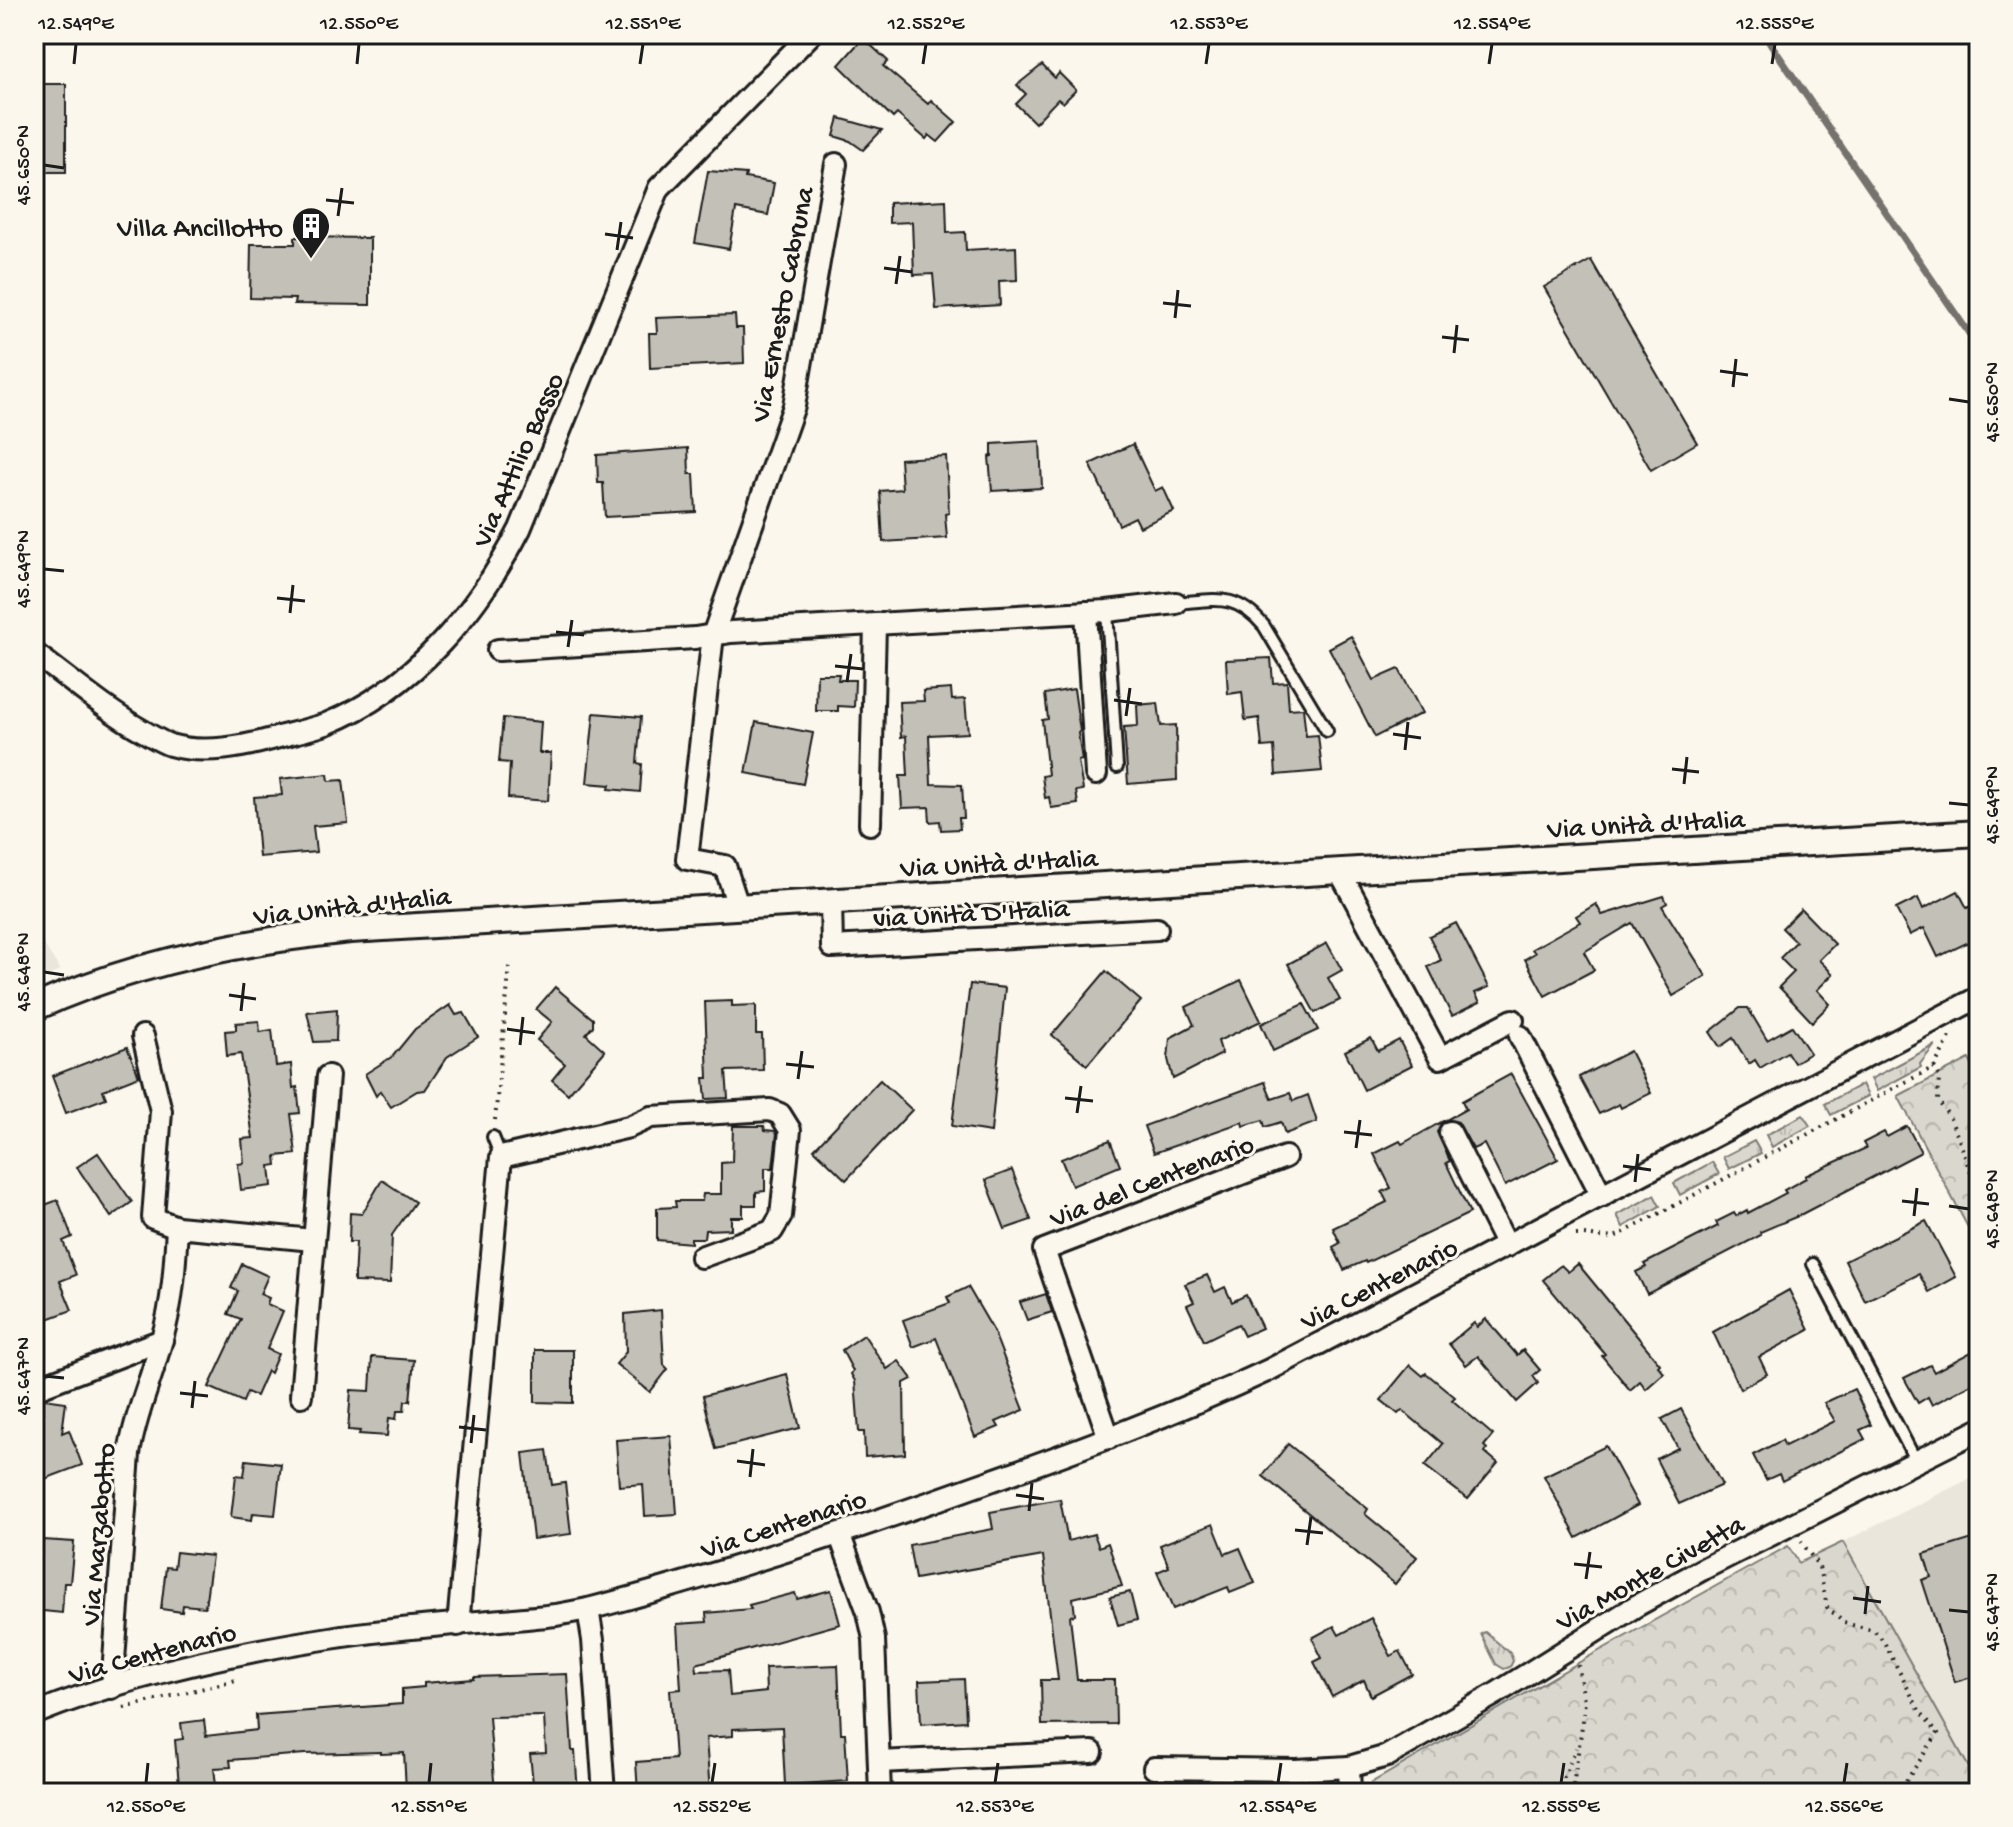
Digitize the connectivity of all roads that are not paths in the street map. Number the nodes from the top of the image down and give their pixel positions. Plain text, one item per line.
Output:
1 (811, 34) edge
2 (836, 164) dead end
3 (1176, 603) joint
4 (1107, 611) junction
5 (1086, 612) junction
6 (875, 625) junction
7 (713, 635) junction
8 (498, 650) dead end
9 (34, 653) edge
10 (1327, 731) dead end
11 (1117, 767) dead end
12 (1096, 774) dead end
13 (870, 824) dead end
14 (1979, 833) edge
15 (1339, 870) junction
16 (831, 901) junction
17 (738, 906) junction
18 (1157, 929) dead end
19 (1979, 997) edge
20 (36, 1000) edge
21 (143, 1036) dead end
22 (328, 1076) dead end
23 (1450, 1132) dead end
24 (493, 1137) road end
25 (501, 1157) junction
26 (1285, 1157) dead end
27 (1602, 1196) junction
28 (177, 1227) junction
29 (313, 1240) junction
30 (1507, 1246) junction
31 (701, 1257) dead end
32 (1813, 1264) dead end
33 (162, 1340) junction
34 (34, 1389) edge
35 (301, 1396) dead end
36 (1979, 1430) edge
37 (1109, 1438) junction
38 (1917, 1463) junction
39 (840, 1536) junction
40 (588, 1609) junction
41 (458, 1625) junction
42 (112, 1688) junction
43 (34, 1714) edge
44 (1092, 1752) dead end
45 (879, 1762) junction
46 (1349, 1767) junction
47 (1154, 1768) dead end
48 (604, 1793) edge
49 (880, 1793) edge
50 (1350, 1793) edge

1 - 9 street, Via Attilio Basso
2 - 7 street, Via Ernesto Cabruna
3 - 4 street
3 - 10 lane
4 - 5 street
4 - 11 lane
5 - 6 street
5 - 12 street
6 - 7 street
6 - 13 street
7 - 8 street
7 - 17 street, Via Ernesto Cabruna
14 - 15 street, Via Unità d'Italia
15 - 16 street, Via Unità d'Italia
15 - 27 street
16 - 17 street, Via Unità d'Italia
16 - 18 street, via Unità D'Italia
17 - 20 street, Via Unità d'Italia
19 - 27 street, Via Centenario
21 - 28 street
22 - 29 street
23 - 30 street
24 - 25 lane
25 - 31 street
25 - 41 street
26 - 37 street, Via del Centenario
27 - 30 street, Via Centenario
28 - 29 street
28 - 33 street, Via Marzabotto
29 - 35 street
30 - 37 street, Via Centenario
32 - 38 lane
33 - 34 street
33 - 42 street, Via Marzabotto
36 - 38 street, Via Monte Civetta
37 - 39 street, Via Centenario
38 - 46 street, Via Monte Civetta
39 - 40 street, Via Centenario
39 - 45 street
40 - 41 street, Via Centenario
40 - 48 street
41 - 42 street, Via Centenario
42 - 43 street, Via Centenario
44 - 45 street
45 - 49 street
46 - 47 street, Via Monte Civetta
46 - 50 street

